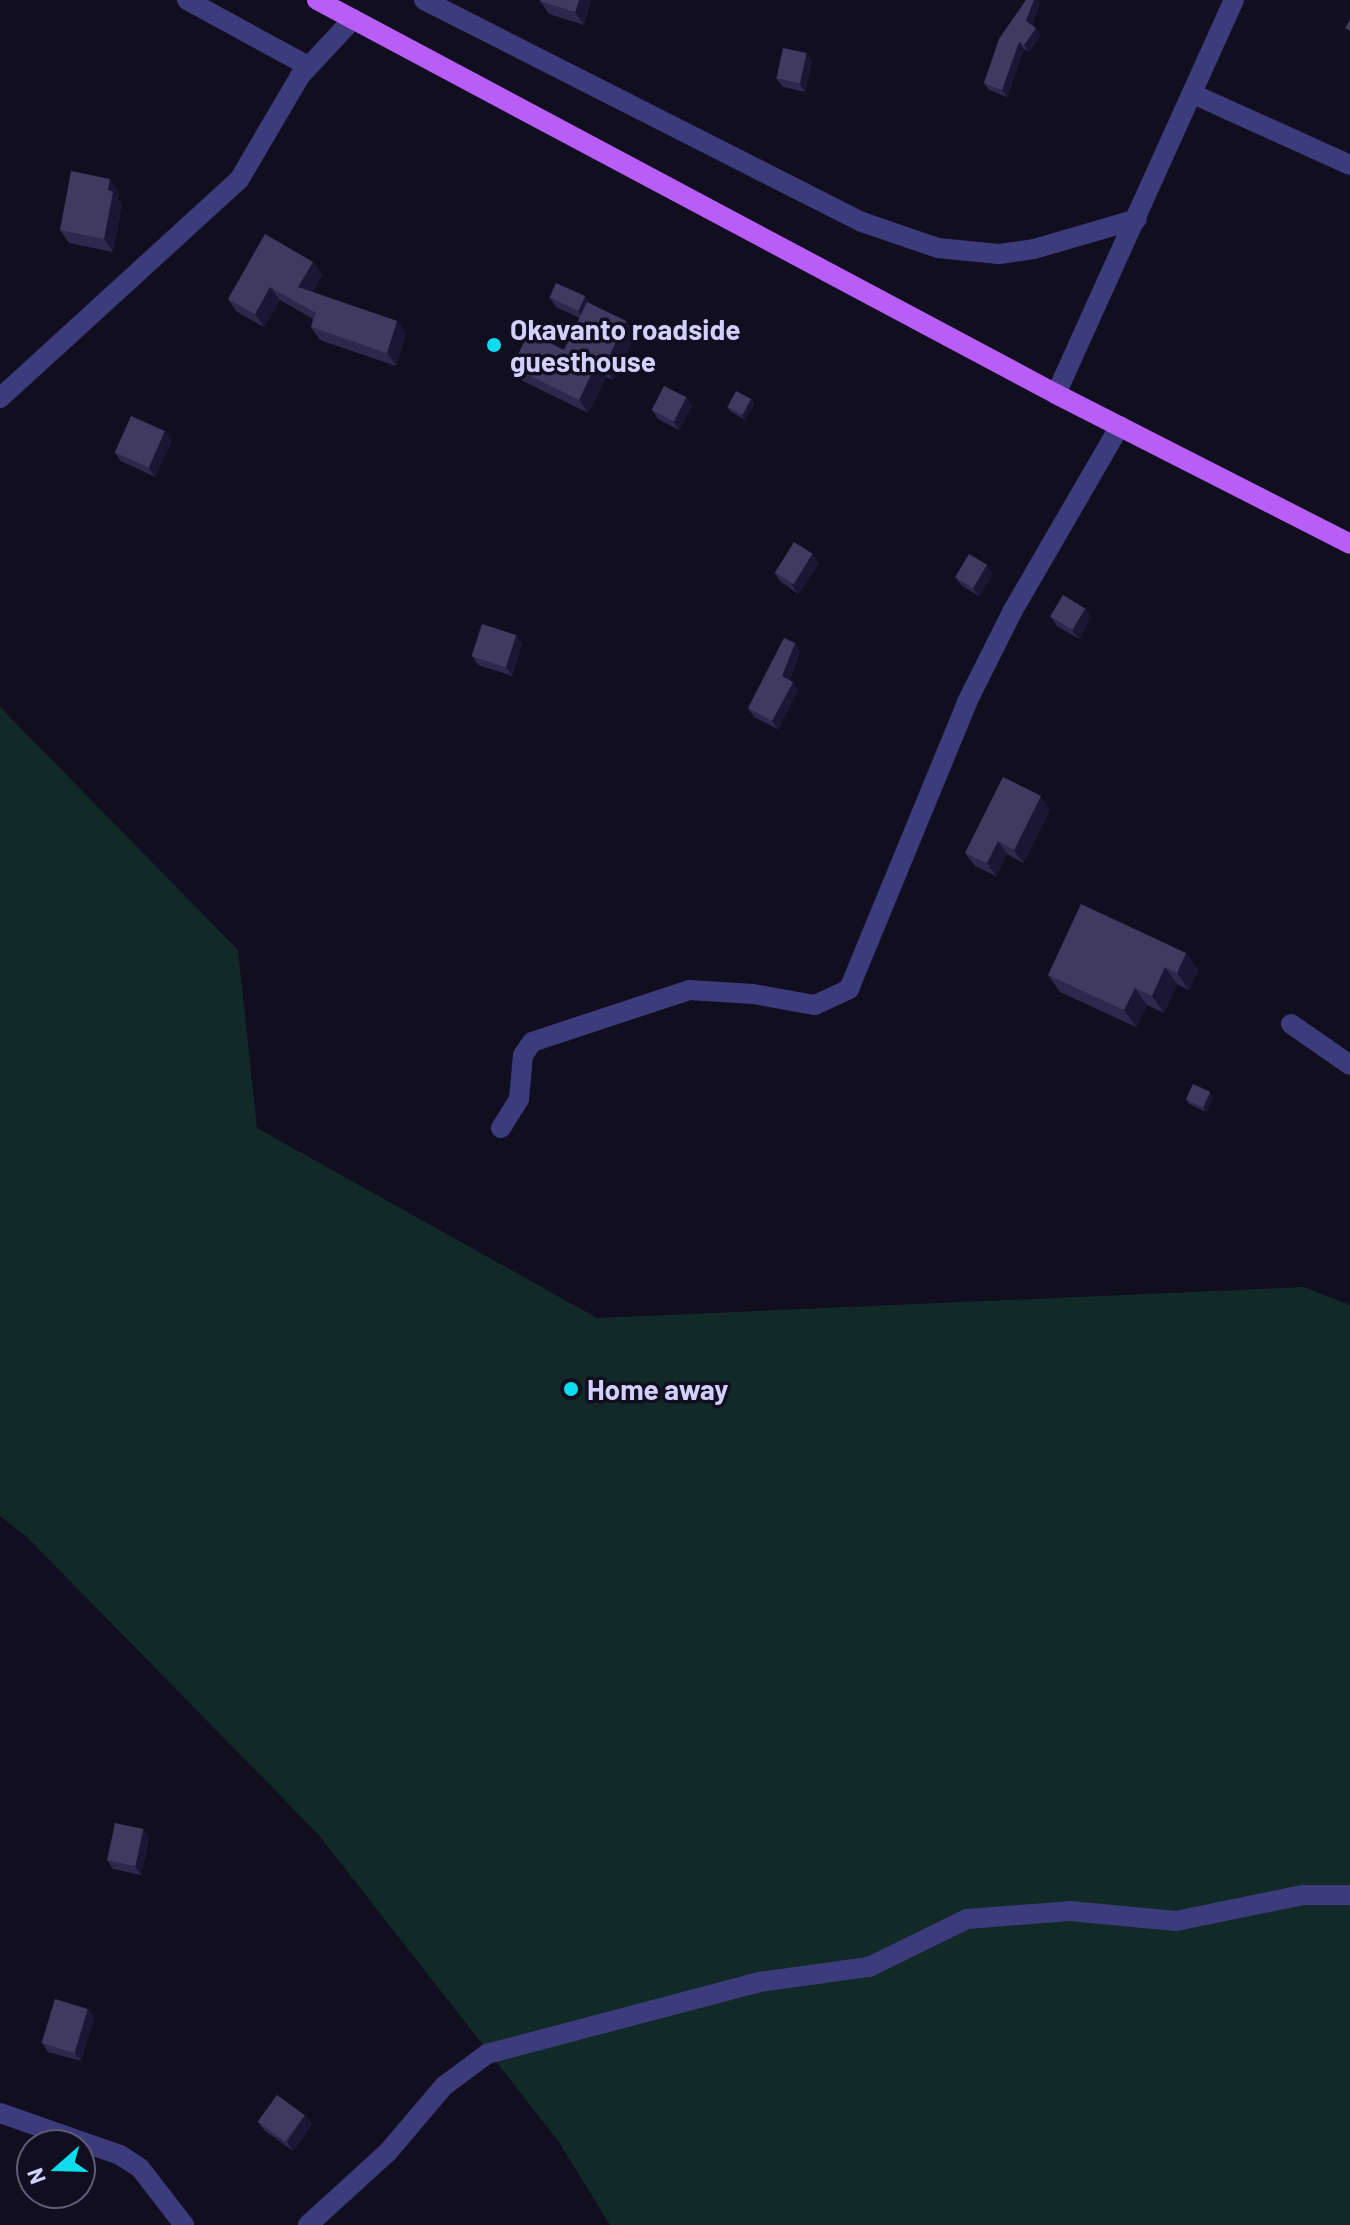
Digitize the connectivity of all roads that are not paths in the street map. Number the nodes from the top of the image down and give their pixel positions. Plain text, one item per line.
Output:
1 (187, 0) edge
2 (317, 0) edge
3 (424, 0) edge
4 (1234, 0) edge
5 (353, 19) junction
6 (308, 66) junction
7 (1193, 94) junction
8 (1350, 165) edge
9 (1137, 219) junction
10 (1056, 394) junction
11 (0, 398) edge
12 (1120, 426) junction
13 (1350, 544) edge
14 (1291, 1024) dead end
15 (1350, 1065) edge
16 (501, 1128) dead end
17 (1350, 1895) edge
18 (0, 2113) edge
19 (184, 2225) edge
20 (308, 2225) edge

1 - 6 street
2 - 5 main road
3 - 9 street
4 - 7 street
5 - 6 street
5 - 10 main road
6 - 11 street
7 - 8 street
7 - 9 street
9 - 10 street
10 - 12 main road
12 - 13 main road
12 - 16 street
14 - 15 street
17 - 20 street
18 - 19 street

